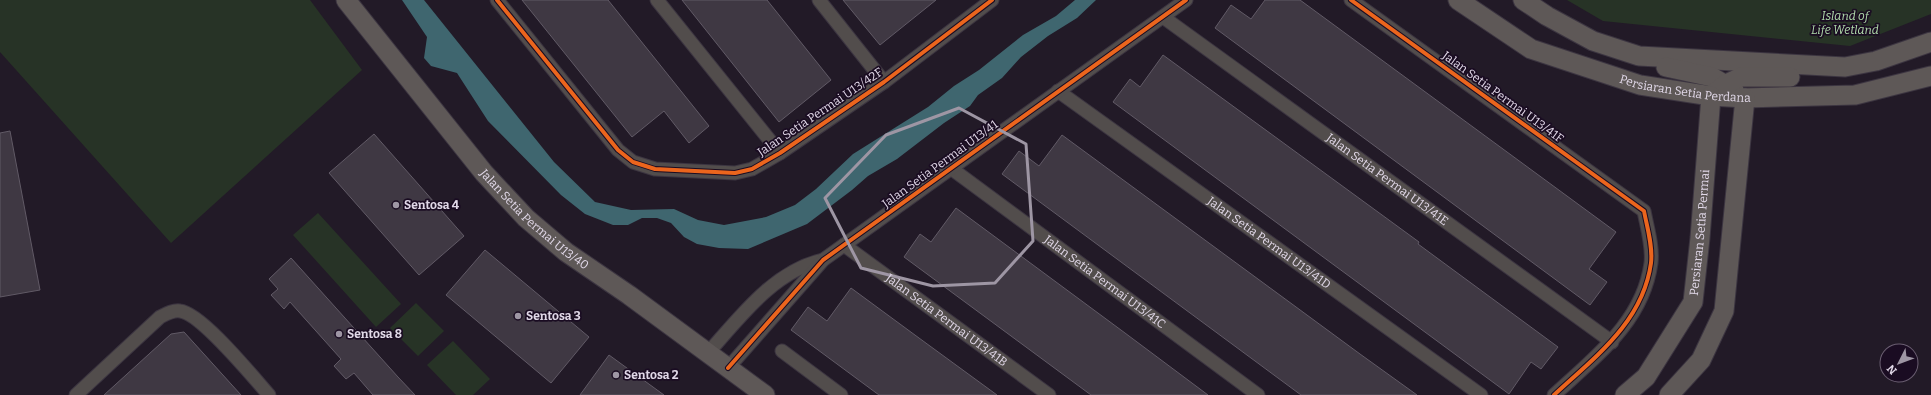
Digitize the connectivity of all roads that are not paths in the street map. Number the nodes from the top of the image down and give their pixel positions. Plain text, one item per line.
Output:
1 (346, 0) edge
2 (497, 0) edge
3 (657, 0) edge
4 (819, 0) edge
5 (1186, 0) edge
6 (1351, 0) edge
7 (1458, 0) edge
8 (1523, 0) edge
9 (985, 2) edge
10 (1163, 17) junction
11 (1931, 42) edge
12 (1640, 56) junction
13 (1845, 67) junction
14 (1931, 76) edge
15 (884, 82) junction
16 (1726, 84) junction
17 (1058, 91) junction
18 (1711, 96) junction
19 (1745, 98) junction
20 (780, 154) junction
21 (952, 169) junction
22 (844, 245) junction
23 (823, 260) junction
24 (1612, 342) junction
25 (782, 351) dead end
26 (708, 353) junction
27 (728, 368) junction
28 (76, 395) edge
29 (269, 395) edge
30 (765, 395) edge
31 (841, 395) edge
32 (1049, 395) edge
33 (1258, 395) edge
34 (1480, 395) edge
35 (1554, 395) edge
36 (1625, 395) edge
37 (1669, 395) edge

1 - 26 street, Jalan Setia Permai U13/40
2 - 20 street, Jalan Setia Permai U13/42F
3 - 20 street
4 - 15 street
5 - 10 street, Jalan Setia Permai U13/41
6 - 24 street, Jalan Setia Permai U13/41F
7 - 18 street, Persiaran Setia Perdana
8 - 12 street, Persiaran Setia Perdana
9 - 15 street, Jalan Setia Permai U13/42F
10 - 17 street, Jalan Setia Permai U13/41
10 - 24 street, Jalan Setia Permai U13/41E
11 - 13 street, Persiaran Setia Perdana
12 - 13 street, Persiaran Setia Perdana
12 - 16 street
13 - 16 street
14 - 19 street, Persiaran Setia Perdana
15 - 20 street, Jalan Setia Permai U13/42F
16 - 18 street
16 - 19 street
17 - 21 street, Jalan Setia Permai U13/41
17 - 34 street, Jalan Setia Permai U13/41D
18 - 19 street, Persiaran Setia Perdana
18 - 36 street, Persiaran Setia Permai
19 - 37 street
21 - 22 street, Jalan Setia Permai U13/41
21 - 33 street, Jalan Setia Permai U13/41C
22 - 23 street, Jalan Setia Permai U13/41
22 - 32 street, Jalan Setia Permai U13/41B
23 - 26 street, Jalan Setia Permai U13/41
23 - 27 street, Jalan Setia Permai U13/41
24 - 35 street
25 - 31 street
26 - 27 street, Jalan Setia Permai U13/40
27 - 30 street, Jalan Setia Permai U13/40
28 - 29 street

